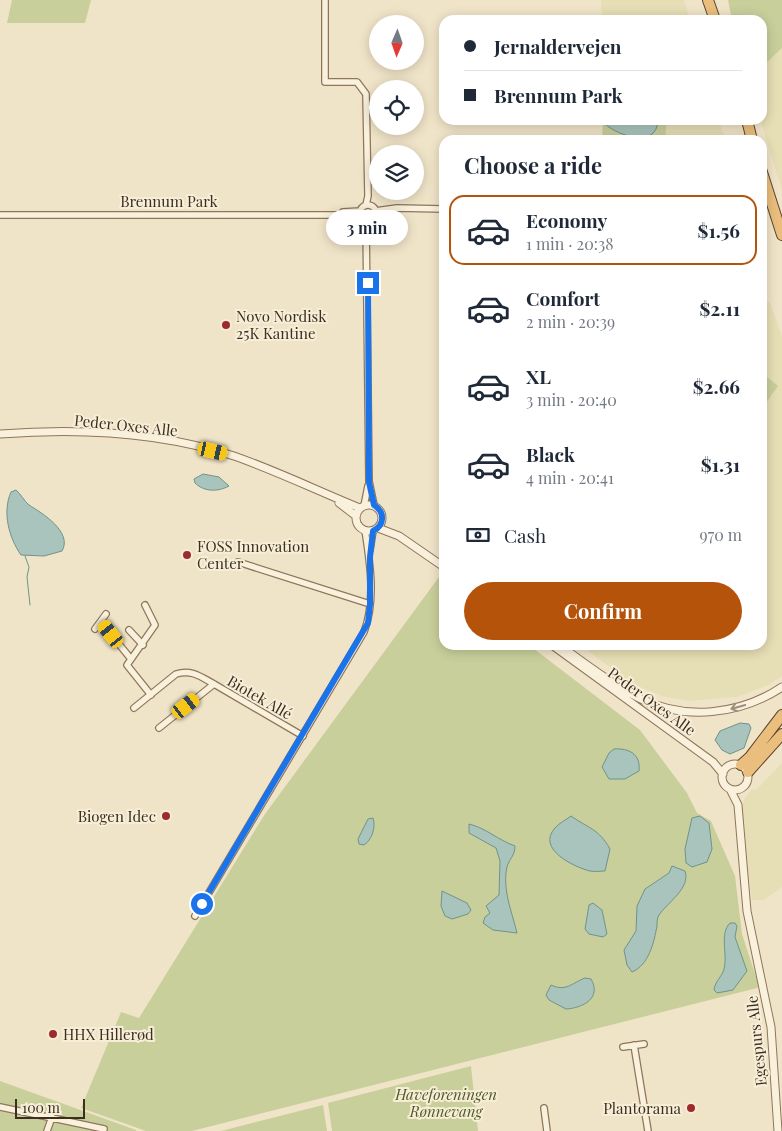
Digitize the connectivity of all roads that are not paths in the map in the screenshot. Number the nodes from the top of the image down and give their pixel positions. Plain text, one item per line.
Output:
1 (325, 0) edge
2 (708, 0) edge
3 (713, 0) edge
4 (714, 15) edge
5 (715, 15) edge
6 (767, 189) edge
7 (771, 202) junction
8 (372, 209) junction
9 (439, 209) edge
10 (360, 213) junction
11 (0, 215) edge
12 (368, 221) junction
13 (782, 221) edge
14 (782, 235) edge
15 (28, 433) junction
16 (0, 434) edge
17 (0, 439) edge
18 (369, 482) junction
19 (332, 498) junction
20 (374, 505) junction
21 (362, 507) junction
22 (356, 516) junction
23 (375, 528) junction
24 (238, 562) dead end
25 (439, 564) edge
26 (370, 604) junction
27 (145, 605) dead end
28 (106, 614) dead end
29 (101, 622) junction
30 (95, 629) dead end
31 (129, 630) dead end
32 (143, 645) junction
33 (559, 650) edge
34 (566, 650) edge
35 (131, 659) junction
36 (214, 684) junction
37 (782, 687) edge
38 (151, 695) junction
39 (134, 708) dead end
40 (782, 715) edge
41 (159, 728) dead end
42 (782, 734) edge
43 (303, 736) junction
44 (744, 768) junction
45 (725, 770) junction
46 (742, 788) junction
47 (730, 789) junction
48 (738, 805) junction
49 (195, 916) dead end
50 (644, 1044) dead end
51 (634, 1045) junction
52 (623, 1047) dead end
53 (0, 1107) edge
54 (544, 1108) dead end
55 (52, 1117) junction
56 (104, 1128) dead end
57 (778, 1130) edge
58 (47, 1131) edge
59 (547, 1131) edge
60 (648, 1131) edge

1 - 8 street
2 - 4 highway
3 - 5 highway
6 - 7 highway
7 - 13 highway
7 - 14 highway
8 - 9 street
8 - 10 street
8 - 12 street
10 - 11 street, Brennum Park
10 - 12 street
12 - 18 street
15 - 16 street, Peder Oxes Alle
15 - 17 street, Peder Oxes Alle
15 - 19 street, Peder Oxes Alle
18 - 20 street
18 - 21 street
19 - 21 street, Peder Oxes Alle
19 - 22 street, Peder Oxes Alle
20 - 21 street
20 - 23 street
21 - 22 street
22 - 23 street
23 - 25 street
23 - 26 street
24 - 26 street
26 - 43 street
27 - 32 street
28 - 29 street
29 - 30 street
29 - 35 street
31 - 32 street
32 - 35 street
33 - 45 street, Peder Oxes Alle
37 -> 34 street
35 - 38 street
36 - 38 street
36 - 41 street, Biotek Allé
36 - 43 street, Biotek Allé
38 - 39 street
40 - 44 highway
42 - 44 highway
43 - 49 street
44 - 45 street
44 - 46 street
45 - 47 street
46 - 47 street
46 - 48 street, Egespurs Alle
47 - 48 street, Egespurs Alle
48 - 57 street, Egespurs Alle
50 - 51 street
51 - 52 street
51 - 60 street
53 - 55 street
54 - 59 street
55 - 56 street
55 - 58 street

